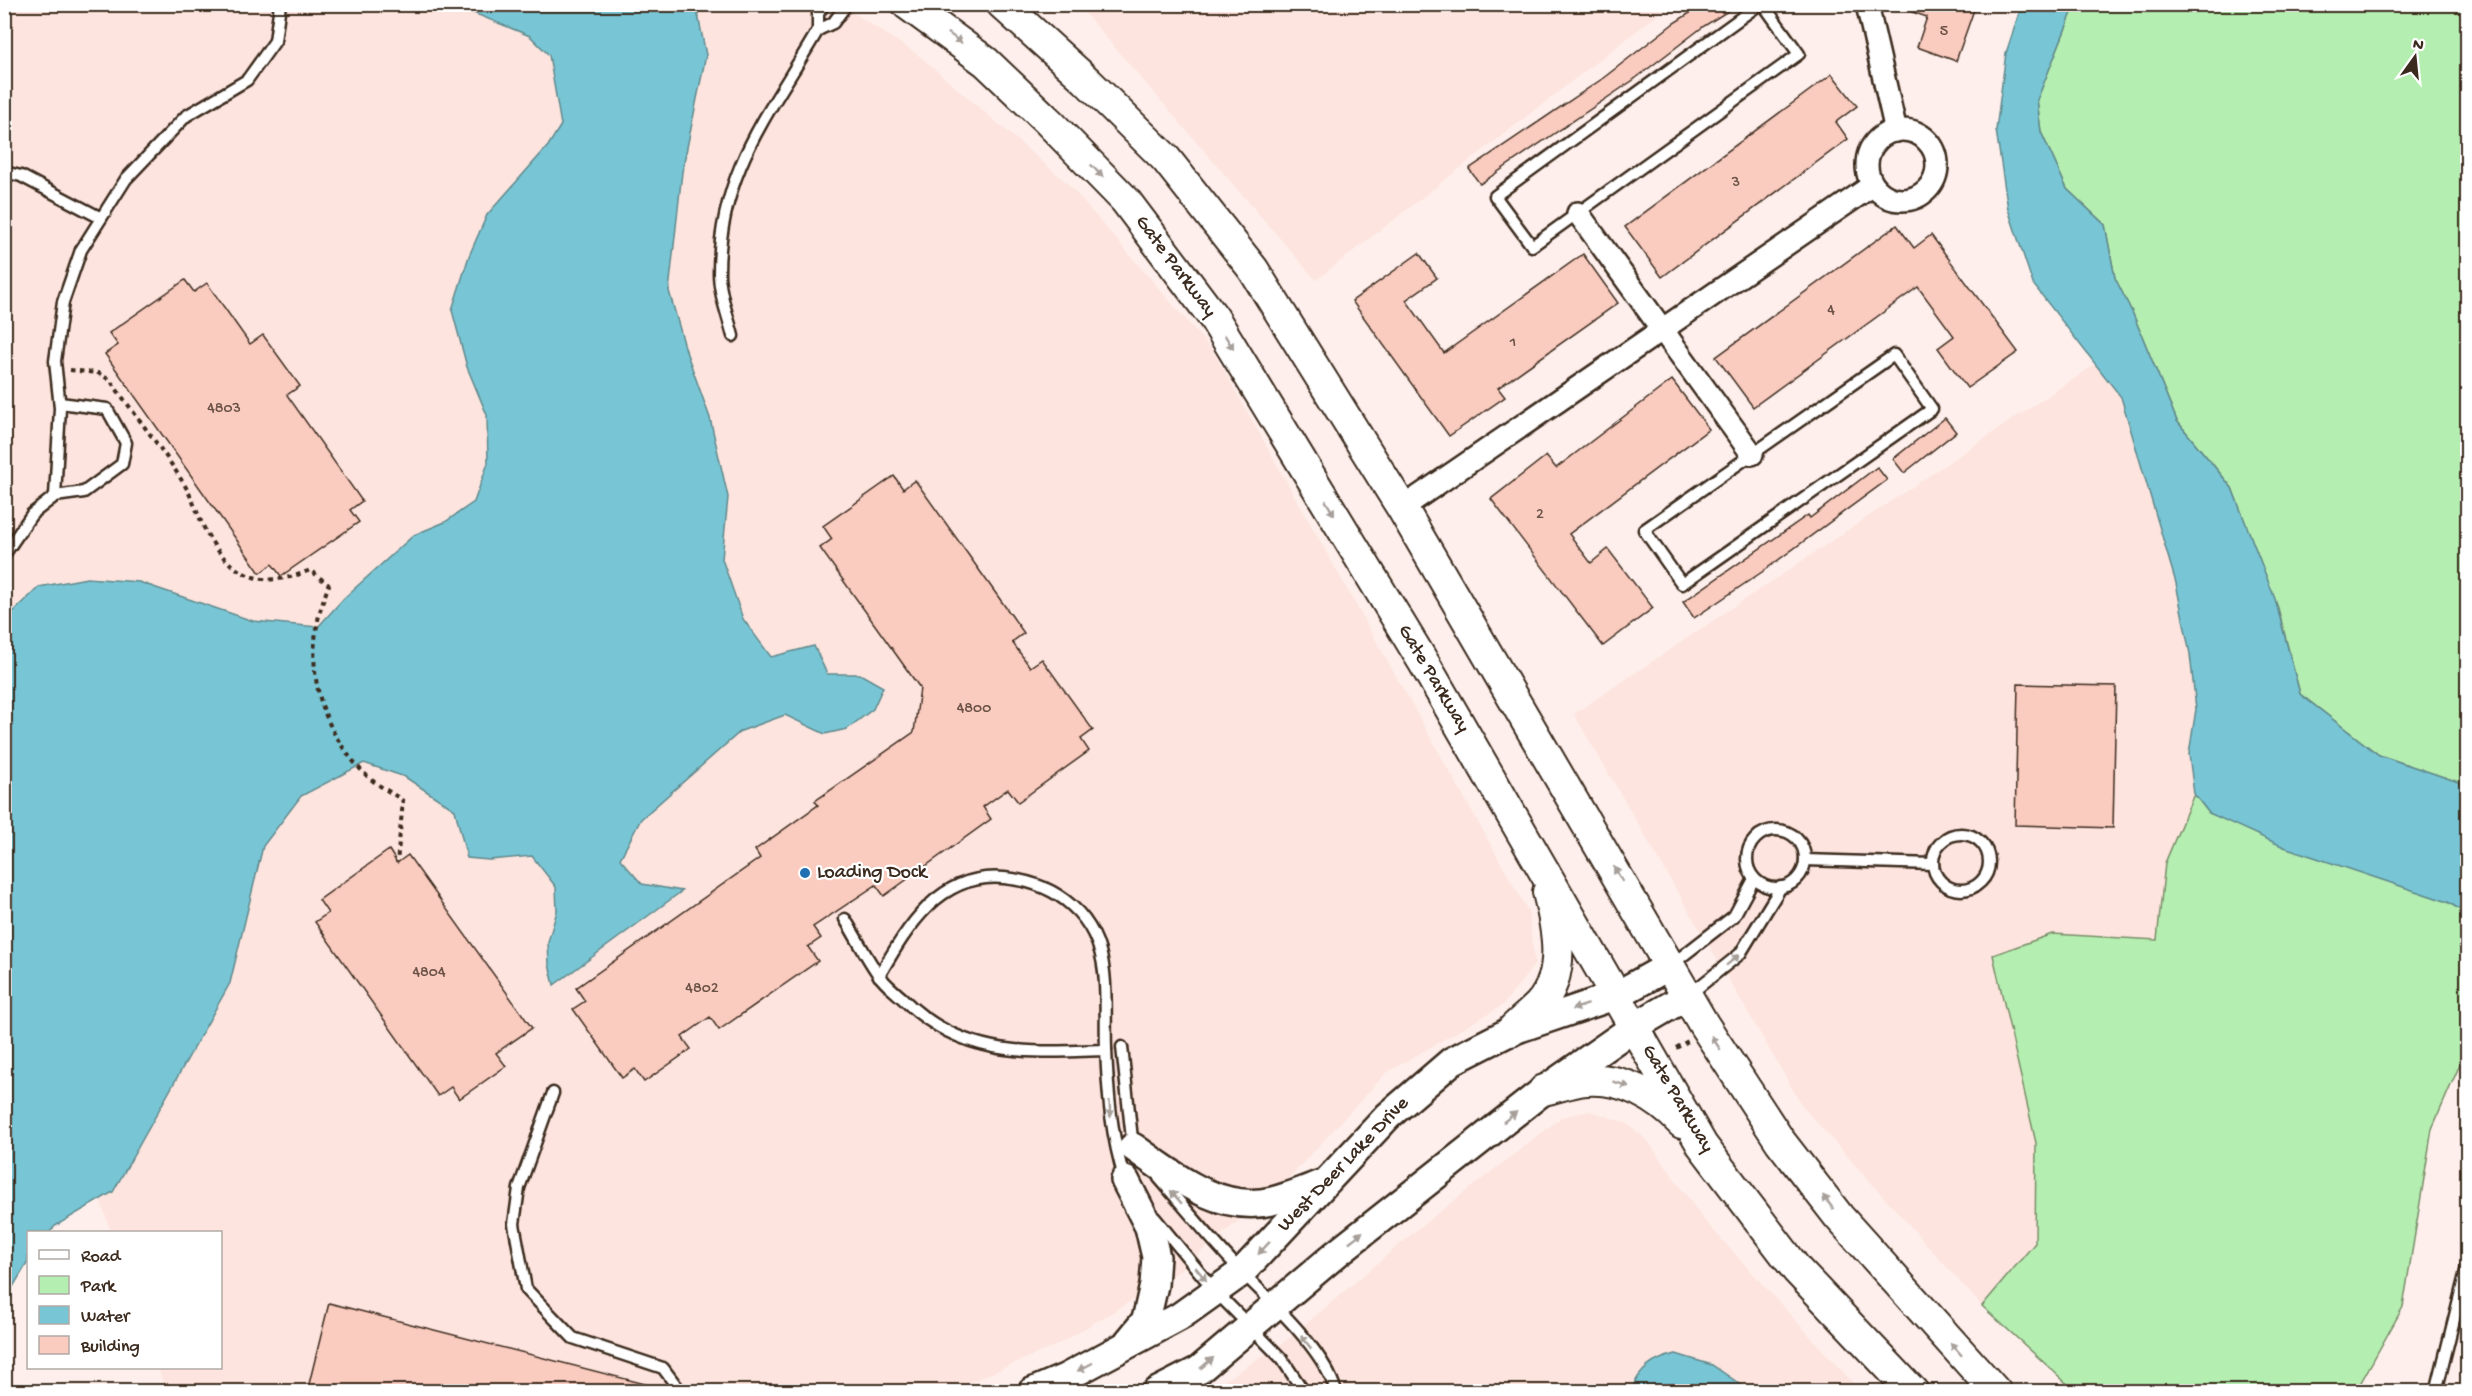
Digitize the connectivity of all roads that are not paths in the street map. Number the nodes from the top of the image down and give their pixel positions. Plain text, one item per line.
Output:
1 (280, 4) edge
2 (824, 4) edge
3 (847, 4) edge
4 (907, 4) edge
5 (1002, 4) edge
6 (1761, 4) edge
7 (1869, 4) edge
8 (818, 30) junction
9 (1896, 131) junction
10 (4, 172) edge
11 (1873, 184) junction
12 (1578, 213) junction
13 (101, 218) junction
14 (1662, 329) junction
15 (733, 336) dead end
16 (60, 403) junction
17 (1752, 454) junction
18 (55, 496) junction
19 (1402, 508) junction
20 (4, 555) edge
21 (1538, 858) junction
22 (1805, 860) junction
23 (1933, 864) junction
24 (1754, 879) junction
25 (1781, 887) junction
26 (845, 919) dead end
27 (1671, 965) junction
28 (879, 976) junction
29 (1617, 995) junction
30 (1687, 996) junction
31 (1634, 1027) junction
32 (1511, 1031) junction
33 (1122, 1047) dead end
34 (1106, 1050) junction
35 (1544, 1090) junction
36 (553, 1093) dead end
37 (1702, 1144) junction
38 (1133, 1147) junction
39 (1125, 1180) junction
40 (1325, 1183) junction
41 (2468, 1263) edge
42 (1242, 1272) junction
43 (1215, 1291) junction
44 (1276, 1304) junction
45 (1250, 1326) junction
46 (1126, 1345) junction
47 (681, 1392) edge
48 (1032, 1392) edge
49 (1156, 1392) edge
50 (1304, 1392) edge
51 (1336, 1392) edge
52 (1913, 1392) edge
53 (1996, 1392) edge
54 (2436, 1392) edge

1 - 13 lane
2 - 8 lane
3 - 8 lane
4 -> 21 main road, Gate Parkway
5 - 19 main road
6 - 12 lane
6 - 12 lane
7 - 9 street
8 - 15 lane
9 - 11 street
9 - 11 street
10 - 13 lane
11 - 14 street
12 - 14 street
13 - 16 lane
14 - 17 street
14 - 19 street
16 - 18 lane
16 - 18 lane
17 - 17 lane
18 - 20 lane
27 -> 19 main road
21 - 29 main road, Gate Parkway
21 - 32 main road
22 - 23 lane
22 - 24 lane
22 - 25 lane
23 - 23 lane
24 - 25 lane
24 - 27 lane
30 -> 25 lane
26 - 28 lane
27 - 29 street, West Deer Lake Drive
27 - 30 main road
28 - 34 lane
28 - 34 lane
29 - 31 main road, Gate Parkway
29 -> 32 street, West Deer Lake Drive
30 - 31 street
53 -> 30 main road
31 - 35 street
31 - 37 main road, Gate Parkway
32 - 40 street, West Deer Lake Drive
33 - 38 lane
34 -> 39 lane
35 -> 37 main road
44 -> 35 street
36 - 47 lane
37 - 52 main road, Gate Parkway
38 - 40 street
42 -> 38 lane
39 -> 43 lane
39 - 46 street
40 -> 42 street, West Deer Lake Drive
41 - 54 lane
42 - 43 street, West Deer Lake Drive
42 - 44 lane
43 - 45 lane
43 - 46 street, West Deer Lake Drive
44 - 45 street
51 -> 44 lane
49 -> 45 street
45 - 50 lane
46 -> 48 street, West Deer Lake Drive

